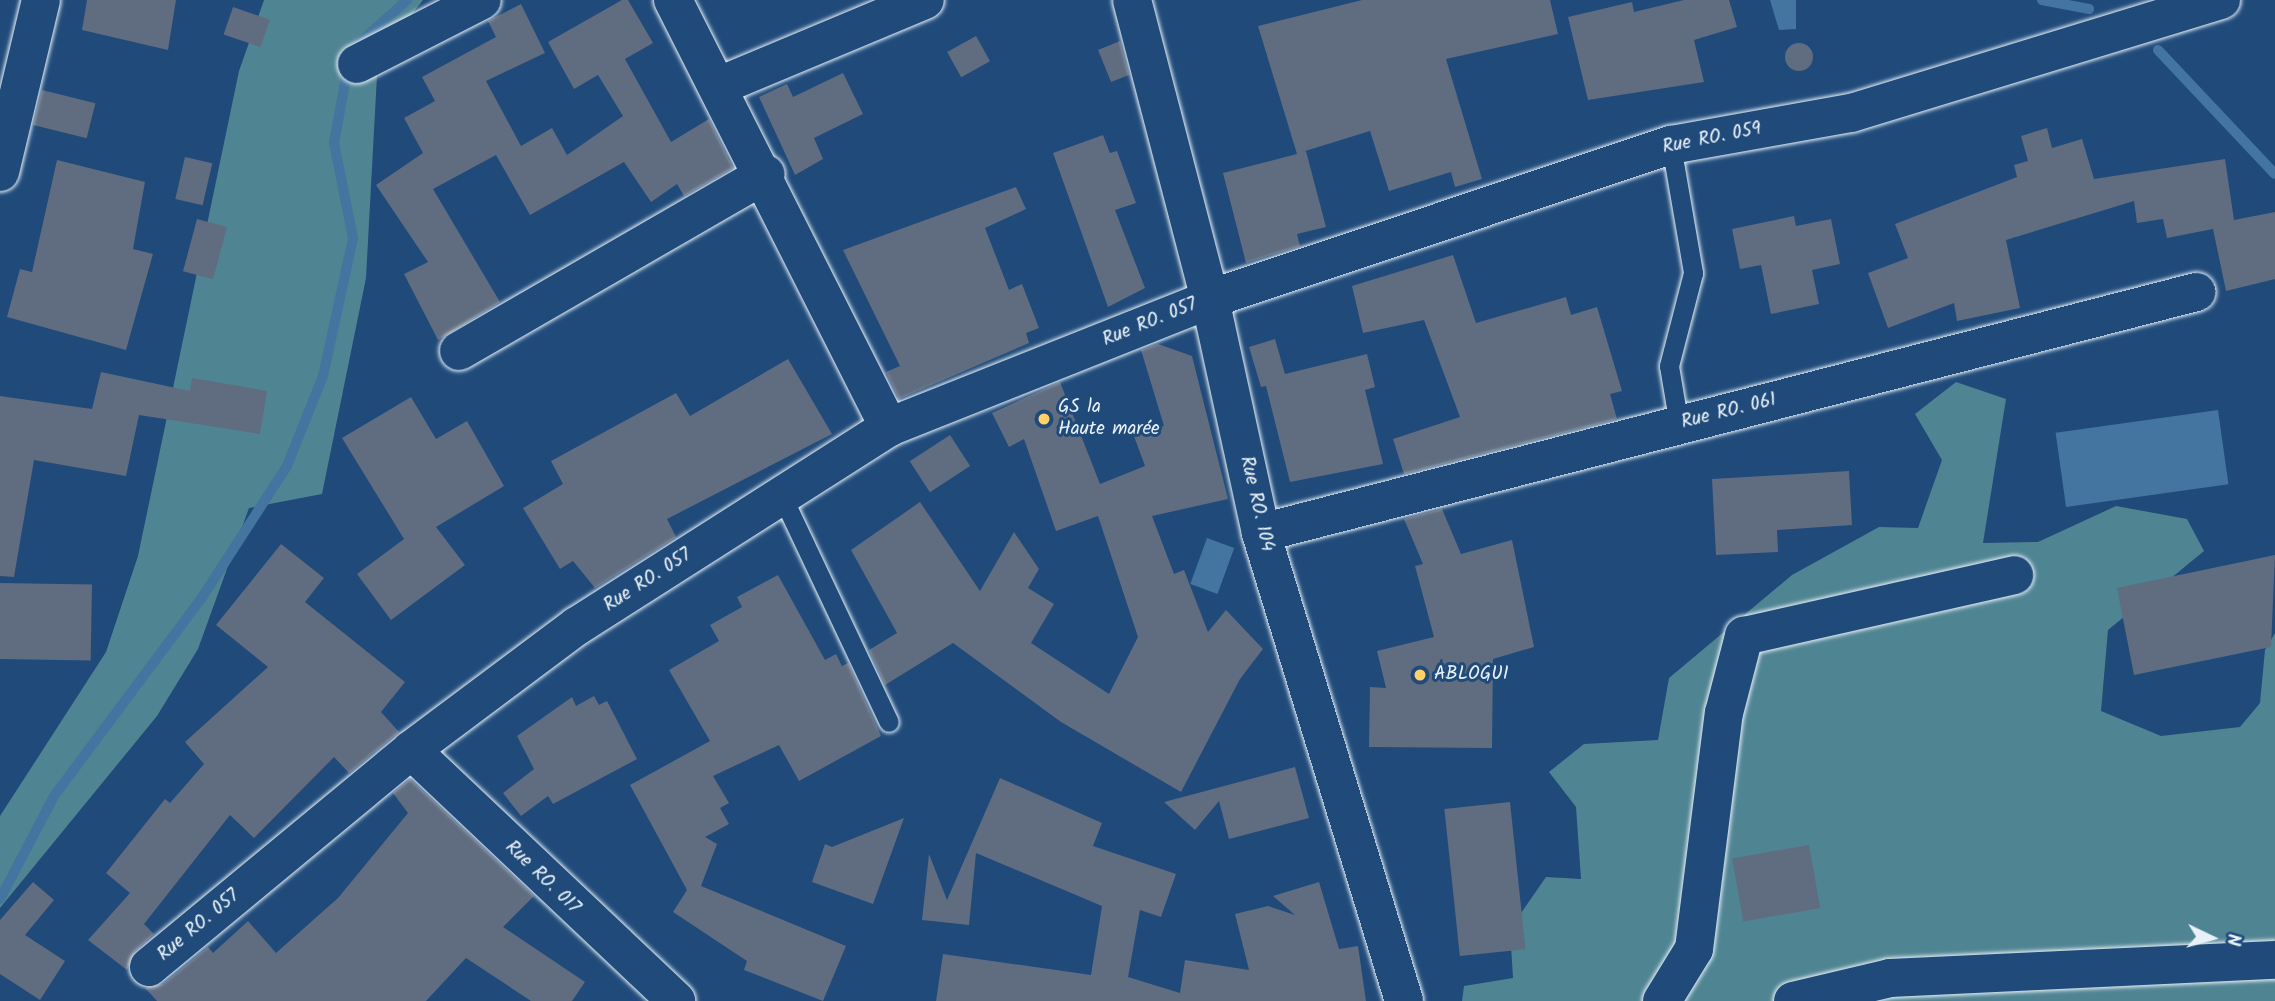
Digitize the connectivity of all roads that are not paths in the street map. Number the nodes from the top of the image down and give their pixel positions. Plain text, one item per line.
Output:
1 (41, 0) edge
2 (482, 0) edge
3 (673, 0) edge
4 (925, 0) edge
5 (1132, 0) edge
6 (2221, 0) edge
7 (357, 64) dead end
8 (719, 86) junction
9 (1671, 145) junction
10 (0, 173) edge
11 (766, 174) junction
12 (2196, 292) dead end
13 (1210, 299) junction
14 (459, 351) dead end
15 (1679, 425) junction
16 (889, 427) junction
17 (781, 494) junction
18 (1261, 533) junction
19 (2014, 575) dead end
20 (889, 722) dead end
21 (411, 750) junction
22 (2275, 960) edge
23 (149, 967) dead end
24 (676, 1001) edge
25 (1405, 1001) edge
26 (1662, 1001) edge
27 (1793, 1001) edge

1 - 10 street
2 - 7 street
3 - 8 street
4 - 8 street
5 - 13 street, Rue RO. 104
6 - 9 street, Rue RO. 059
8 - 11 street
9 - 13 street, Rue RO. 059
9 - 15 lane
11 - 14 street
11 - 16 street
12 - 15 street, Rue RO. 061
13 - 16 street, Rue RO. 057
13 - 18 street, Rue RO. 104
15 - 18 street, Rue RO. 061
16 - 17 street, Rue RO. 057
17 - 20 lane
17 - 21 street, Rue RO. 057
18 - 25 street, Rue RO. 104
19 - 26 street
21 - 23 street, Rue RO. 057
21 - 24 street, Rue RO. 017
22 - 27 street

